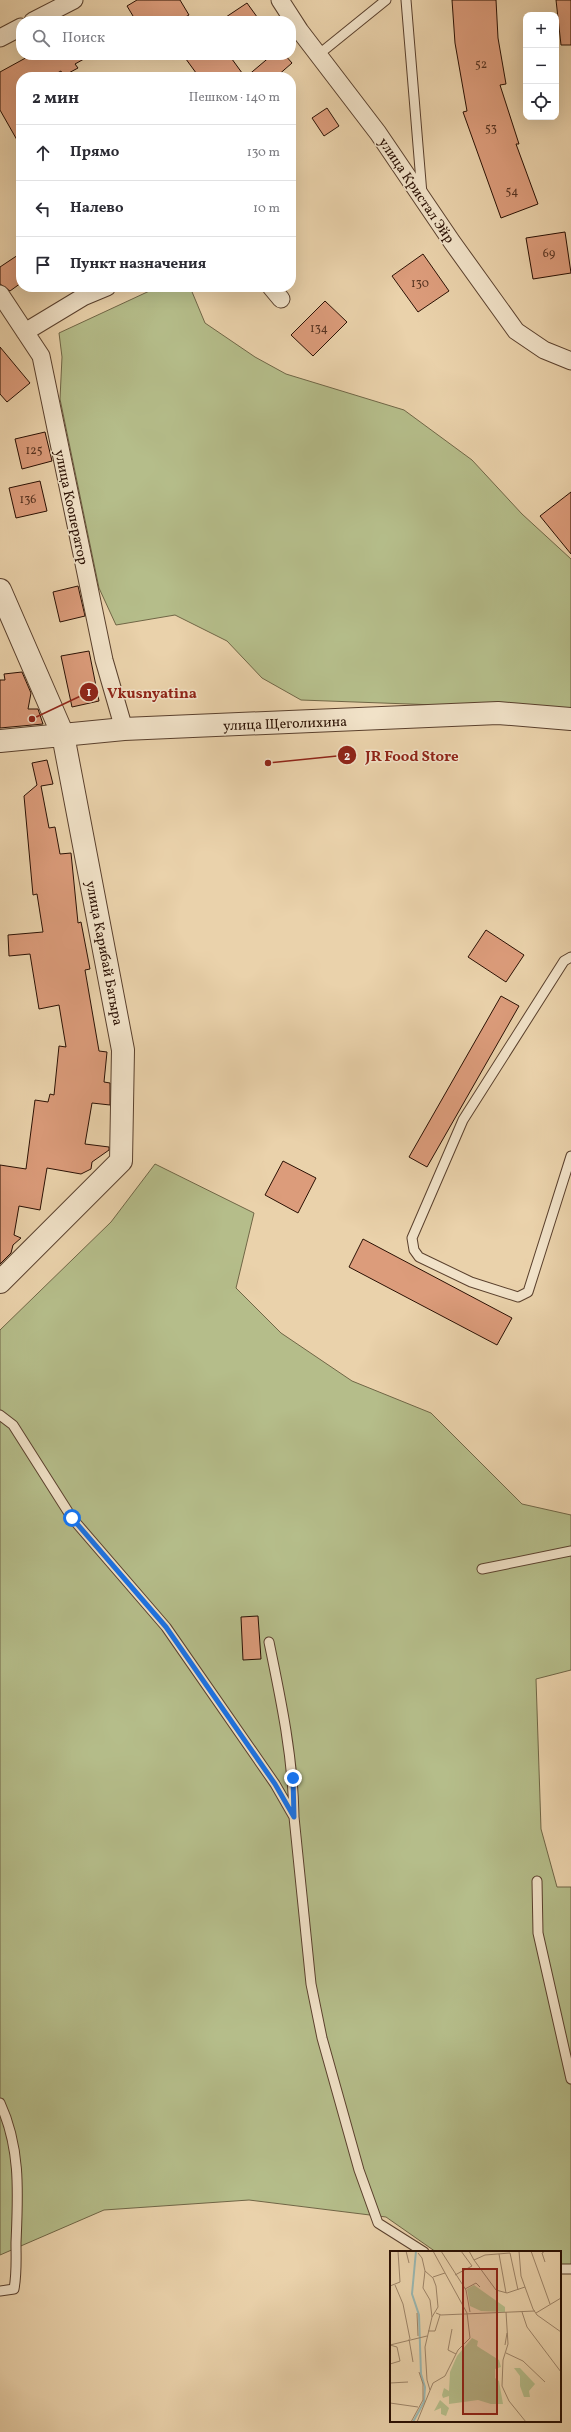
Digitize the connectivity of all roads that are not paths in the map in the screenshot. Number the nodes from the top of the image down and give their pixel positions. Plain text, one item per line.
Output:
1 (74, 0) edge
2 (280, 0) edge
3 (386, 0) edge
4 (406, 0) edge
5 (43, 16) edge
6 (291, 16) edge
7 (296, 23) edge
8 (16, 30) edge
9 (0, 38) edge
10 (318, 54) junction
11 (423, 199) junction
12 (95, 292) edge
13 (0, 294) edge
14 (25, 332) junction
15 (571, 360) edge
16 (0, 590) edge
17 (571, 719) edge
18 (124, 729) junction
19 (63, 735) junction
20 (0, 741) edge
21 (571, 957) edge
22 (571, 1156) edge
23 (0, 1282) edge
24 (0, 1415) edge
25 (571, 1551) edge
26 (482, 1569) dead end
27 (269, 1642) dead end
28 (294, 1817) junction
29 (537, 1881) dead end
30 (571, 2080) edge
31 (0, 2103) edge
32 (422, 2251) edge
33 (0, 2291) edge

1 - 5 street
2 - 6 street, улица Кристал Эйр
3 - 10 lane
4 - 11 lane
7 - 10 street, улица Кристал Эйр
8 - 9 street
10 - 11 street, улица Кристал Эйр
11 - 15 street, улица Кристал Эйр
12 - 14 street
13 - 14 street, улица Кооператор
14 - 18 street, улица Кооператор
16 - 19 street, улица Карибай Батыра
17 - 18 street, улица Щеголихина
18 - 19 street, улица Щеголихина
19 - 20 street, улица Щеголихина
19 - 23 street, улица Карибай Батыра
21 - 22 lane
24 - 28 lane
25 - 26 lane
27 - 28 lane
28 - 32 lane
29 - 30 lane
31 - 33 lane

